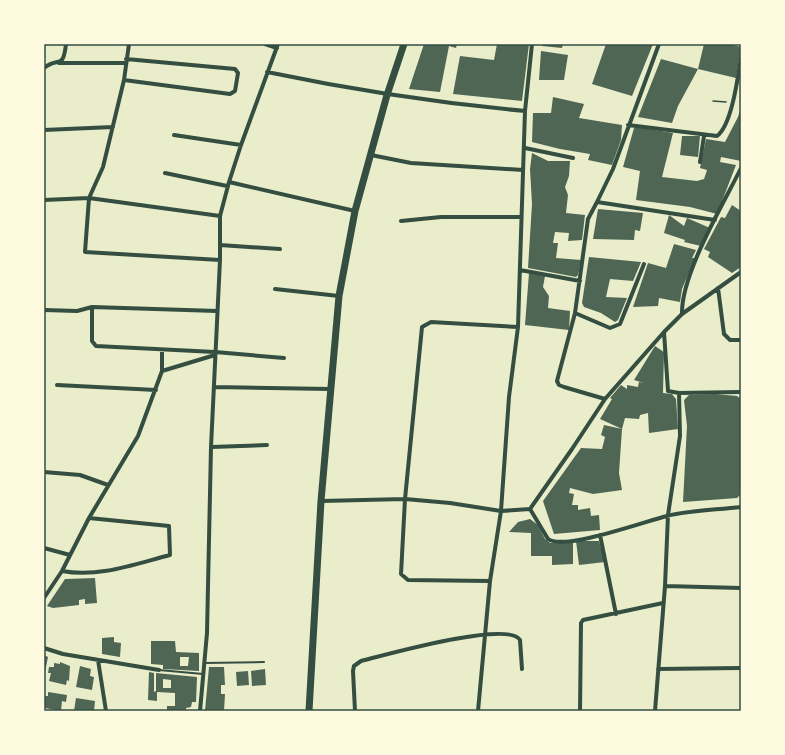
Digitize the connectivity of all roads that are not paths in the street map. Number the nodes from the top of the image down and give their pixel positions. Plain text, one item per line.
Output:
1 (66, 44) edge
2 (129, 44) edge
3 (265, 44) edge
4 (404, 44) edge
5 (532, 44) edge
6 (659, 44) edge
7 (278, 46) edge
8 (741, 58) edge
9 (126, 61) junction
10 (59, 63) junction
11 (44, 68) edge
12 (267, 72) junction
13 (124, 80) junction
14 (387, 95) junction
15 (525, 111) junction
16 (628, 125) junction
17 (113, 128) junction
18 (44, 130) edge
19 (174, 135) dead end
20 (704, 136) junction
21 (241, 145) junction
22 (525, 148) junction
23 (371, 155) junction
24 (573, 158) dead end
25 (700, 162) dead end
26 (741, 168) edge
27 (523, 170) junction
28 (165, 173) dead end
29 (228, 184) junction
30 (89, 198) junction
31 (44, 200) edge
32 (597, 202) junction
33 (355, 211) junction
34 (220, 216) junction
35 (521, 217) junction
36 (715, 220) junction
37 (401, 221) dead end
38 (220, 245) junction
39 (280, 249) dead end
40 (220, 260) junction
41 (644, 264) dead end
42 (520, 270) junction
43 (741, 272) edge
44 (580, 281) junction
45 (718, 288) junction
46 (276, 289) dead end
47 (339, 296) junction
48 (92, 307) junction
49 (44, 310) edge
50 (217, 311) junction
51 (575, 314) junction
52 (682, 314) junction
53 (518, 327) junction
54 (664, 332) junction
55 (741, 340) edge
56 (162, 350) junction
57 (215, 354) junction
58 (284, 358) dead end
59 (162, 371) junction
60 (57, 385) dead end
61 (215, 387) junction
62 (330, 389) junction
63 (156, 390) junction
64 (741, 392) edge
65 (679, 393) junction
66 (605, 399) junction
67 (267, 445) dead end
68 (211, 447) junction
69 (44, 472) edge
70 (108, 485) junction
71 (405, 499) junction
72 (321, 501) junction
73 (741, 507) edge
74 (530, 509) junction
75 (501, 511) junction
76 (668, 515) junction
77 (89, 518) junction
78 (600, 535) junction
79 (44, 548) edge
80 (70, 555) junction
81 (62, 571) junction
82 (490, 581) junction
83 (665, 586) junction
84 (741, 588) edge
85 (44, 598) edge
86 (663, 603) junction
87 (616, 614) junction
88 (487, 633) junction
89 (44, 648) edge
90 (98, 660) junction
91 (264, 662) dead end
92 (204, 663) junction
93 (741, 668) edge
94 (522, 669) dead end
95 (658, 669) junction
96 (159, 670) joint
97 (203, 674) junction
98 (106, 711) edge
99 (200, 711) edge
100 (309, 711) edge
101 (355, 711) edge
102 (478, 711) edge
103 (580, 711) edge
104 (655, 711) edge

1 - 10 street
2 - 9 street
3 - 7 street
4 - 14 main road
5 - 15 street
6 - 16 street
7 - 12 street
8 - 20 street
9 - 10 street
9 - 13 street
9 - 13 street
10 - 11 street
12 - 14 street
12 - 21 street
13 - 17 street
14 - 15 street
14 - 23 main road
15 - 22 street
16 - 20 street
16 - 32 street
17 - 18 street
17 - 30 street
19 - 21 street
20 - 25 street
21 - 29 street
22 - 24 street
22 - 27 street
23 - 27 street
23 - 33 main road
26 - 36 street
27 - 35 street
28 - 29 street
29 - 33 street
29 - 34 street
30 - 31 street
30 - 34 street
30 - 40 street
32 - 36 street
32 - 44 street
33 - 47 main road
34 - 38 street
35 - 37 street
35 - 42 street
36 - 52 street
38 - 39 street
38 - 40 street
40 - 50 street
41 - 51 street
42 - 44 street
42 - 53 street
43 - 45 street
44 - 51 street
45 - 52 street
45 - 55 street
46 - 47 street
47 - 62 main road
48 - 49 street
48 - 50 street
48 - 56 street
50 - 57 street
51 - 66 street
52 - 54 street
53 - 71 street
53 - 75 street
54 - 65 street
54 - 66 street
56 - 57 street
56 - 59 street
57 - 58 street
57 - 59 street
57 - 61 street
59 - 63 street
60 - 63 street
61 - 62 street
61 - 68 street
62 - 72 main road
63 - 70 street
64 - 65 street
65 - 76 street
66 - 74 street
67 - 68 street
68 - 92 street
69 - 70 street
70 - 77 street
71 - 72 street
71 - 75 street
71 - 82 street
72 - 100 main road
73 - 76 street
74 - 75 street
74 - 78 street
75 - 82 street
76 - 78 street
76 - 83 street
77 - 80 street
77 - 81 street
78 - 87 street
79 - 80 street
80 - 81 street
81 - 85 street
82 - 88 street
83 - 84 street
83 - 86 street
86 - 87 street
86 - 95 street
87 - 103 street
88 - 94 street
88 - 101 street
88 - 102 street
89 - 90 street
90 - 96 street
90 - 98 street
91 - 92 lane
92 - 97 street
93 - 95 street
95 - 104 street
96 - 97 lane
97 - 99 street

